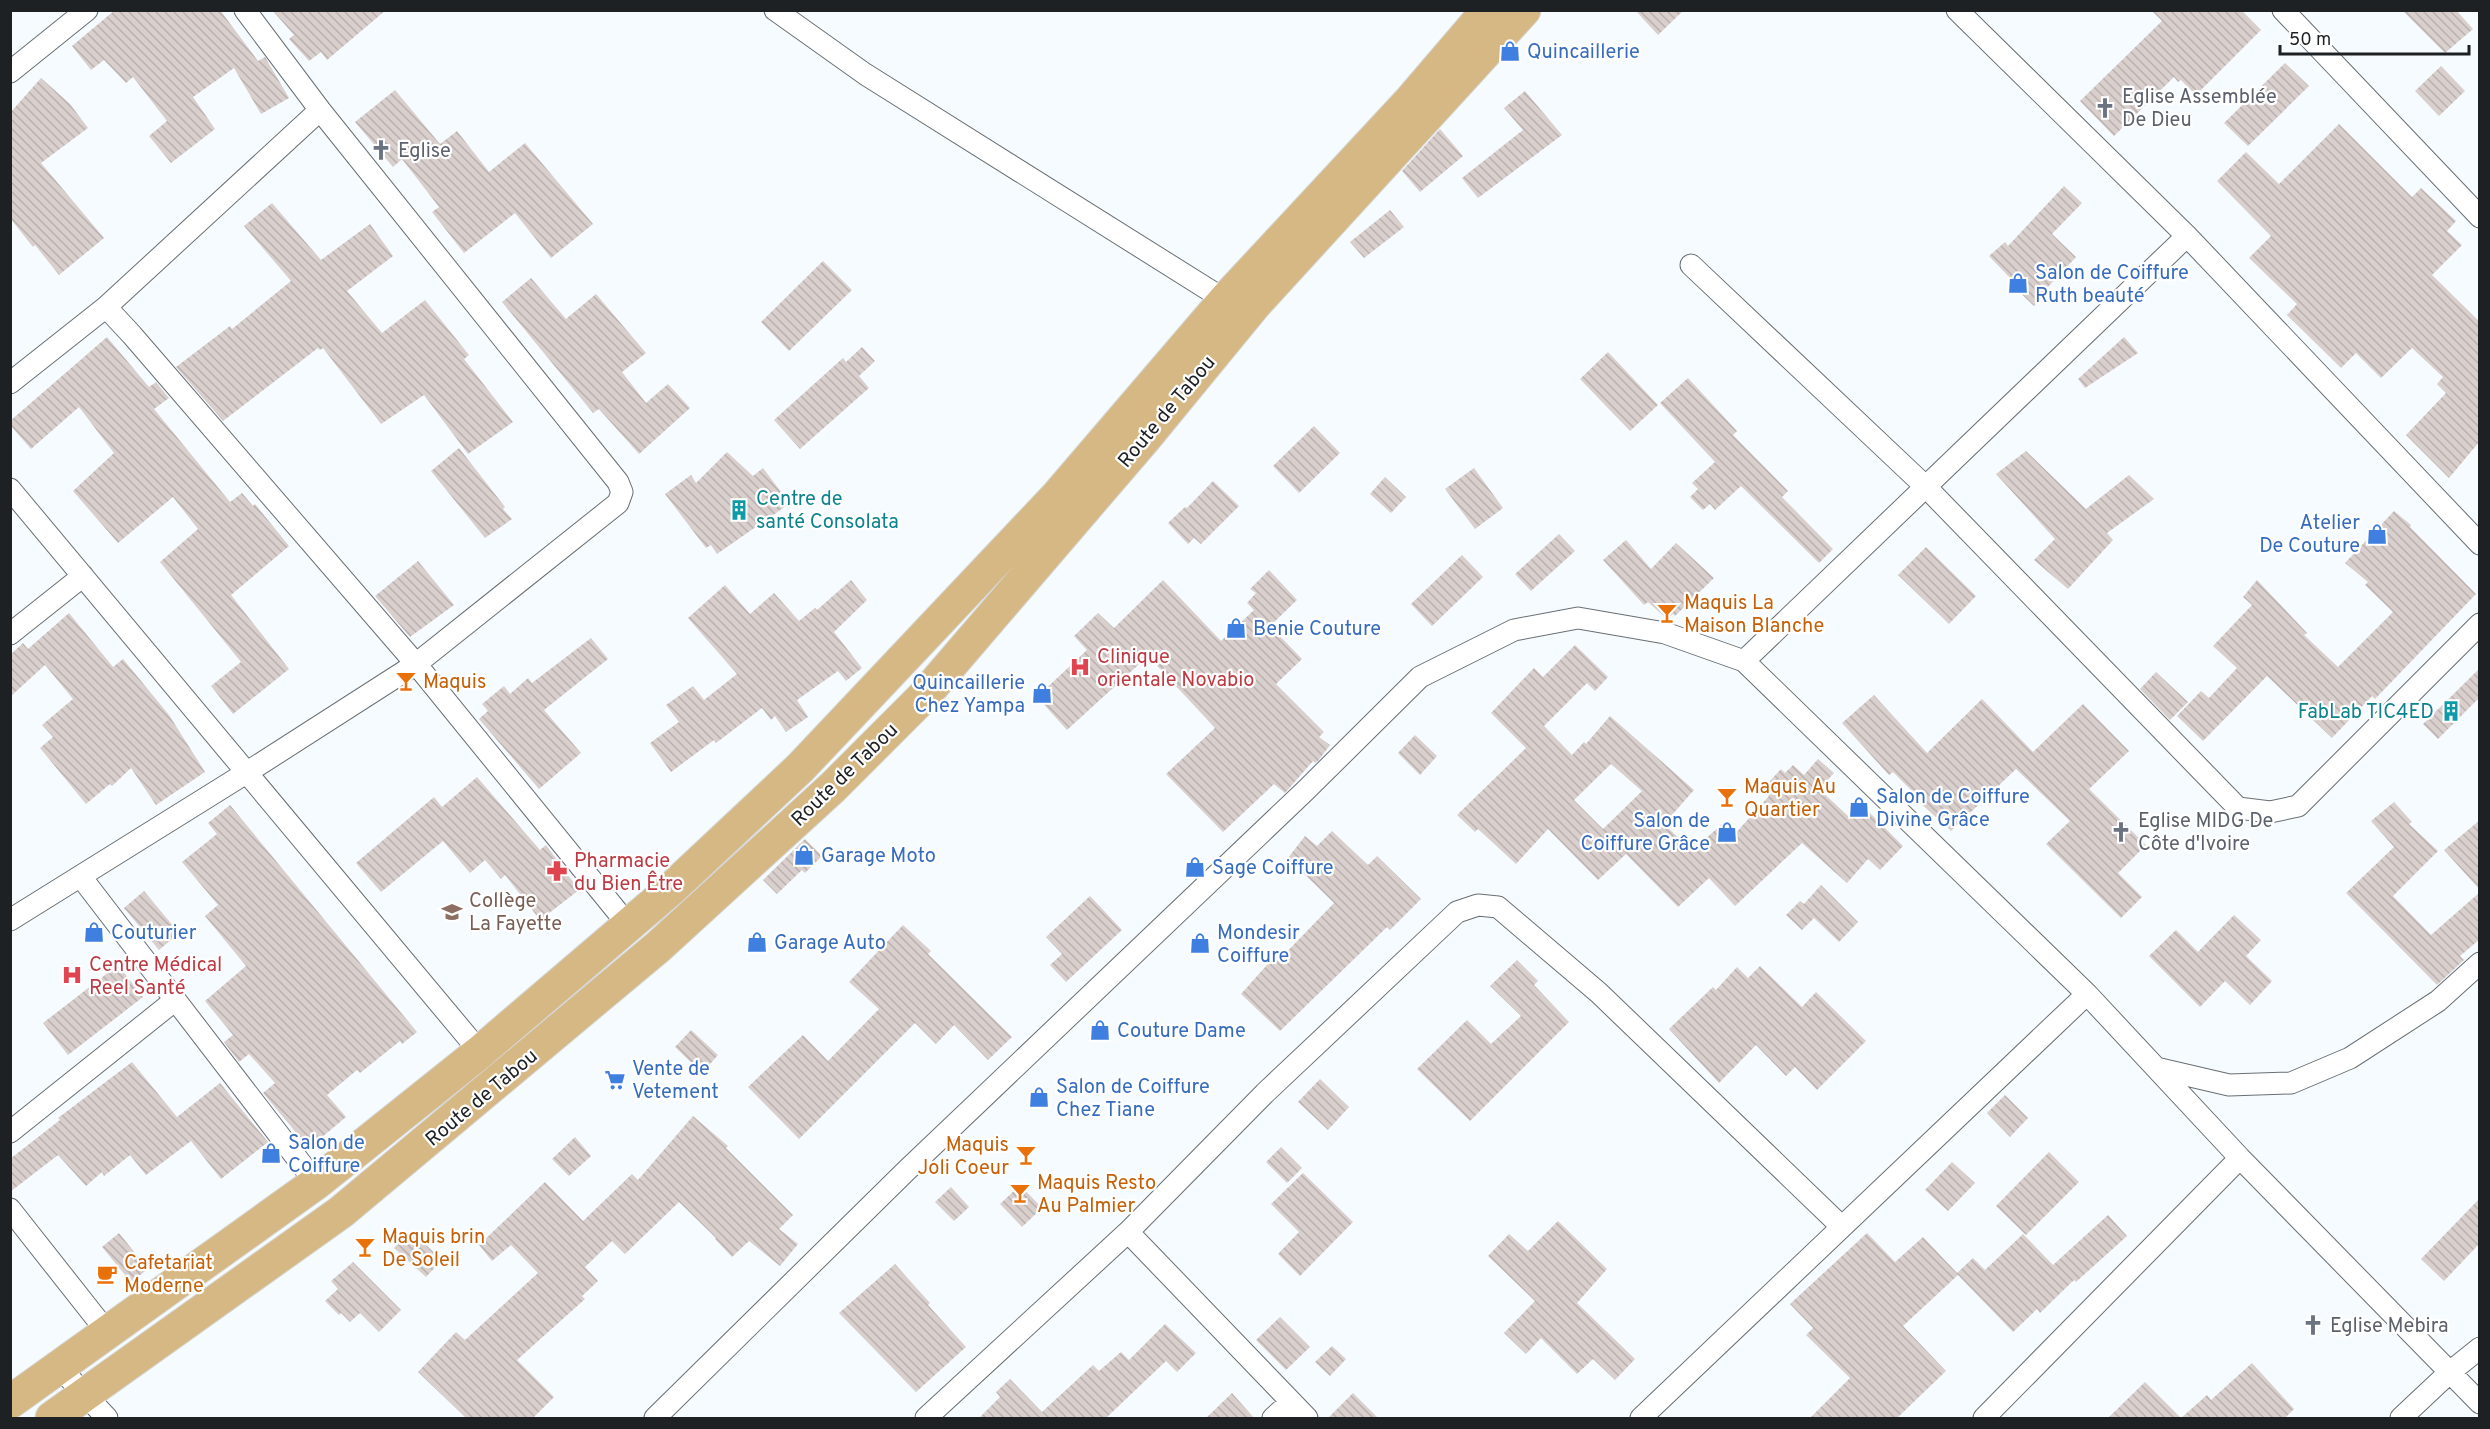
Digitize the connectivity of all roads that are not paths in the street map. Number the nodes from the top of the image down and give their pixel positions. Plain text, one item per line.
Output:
1 (87, 10) edge
2 (245, 10) edge
3 (775, 10) edge
4 (1488, 10) edge
5 (1524, 10) edge
6 (1957, 10) edge
7 (2283, 10) edge
8 (10, 72) edge
9 (320, 110) junction
10 (2480, 217) edge
11 (2187, 236) junction
12 (1691, 265) dead end
13 (1225, 300) junction
14 (106, 307) junction
15 (10, 383) edge
16 (1926, 487) junction
17 (10, 489) edge
18 (2480, 543) edge
19 (83, 576) junction
20 (2480, 624) edge
21 (10, 634) edge
22 (1744, 661) junction
23 (416, 664) junction
24 (246, 773) junction
25 (81, 877) junction
26 (10, 920) edge
27 (629, 926) junction
28 (2480, 963) edge
29 (2087, 994) junction
30 (174, 1001) junction
31 (480, 1052) junction
32 (2156, 1068) junction
33 (10, 1132) edge
34 (2240, 1158) junction
35 (316, 1183) junction
36 (10, 1209) edge
37 (1842, 1227) junction
38 (1128, 1232) junction
39 (107, 1332) junction
40 (2480, 1348) edge
41 (59, 1366) junction
42 (2450, 1372) junction
43 (10, 1402) edge
44 (1291, 1402) junction
45 (2480, 1403) edge
46 (96, 1407) edge
47 (52, 1419) edge
48 (655, 1419) edge
49 (927, 1419) edge
50 (1273, 1419) edge
51 (1307, 1419) edge
52 (1641, 1419) edge
53 (1984, 1419) edge
54 (2401, 1419) edge

1 - 8 street
2 - 9 street
3 - 13 street
4 - 13 main road, Route de Tabou
5 - 46 main road, Route de Tabou
6 - 11 street
7 - 10 street
9 - 14 street
9 - 23 street
11 - 16 street
11 - 18 street
12 - 16 street
13 - 27 main road, Route de Tabou
14 - 15 street
14 - 23 street
16 - 20 street
16 - 22 street
17 - 19 street
19 - 21 street
19 - 24 street
22 - 29 street
22 - 48 street
23 - 24 street
23 - 27 street
24 - 25 street
24 - 31 street
25 - 26 street
25 - 30 street
27 - 31 main road, Route de Tabou
28 - 32 street
29 - 32 street
29 - 37 street
30 - 33 street
30 - 35 street
31 - 35 main road, Route de Tabou
32 - 34 street
34 - 42 street
34 - 53 street
35 - 39 main road, Route de Tabou
36 - 39 street
37 - 38 street
37 - 52 street
38 - 44 street
38 - 49 street
39 - 41 main road, Route de Tabou
40 - 42 street
41 - 43 main road, Route de Tabou
41 - 46 street
42 - 45 street
42 - 54 street
44 - 50 street
44 - 51 street
46 - 47 main road, Route de Tabou

